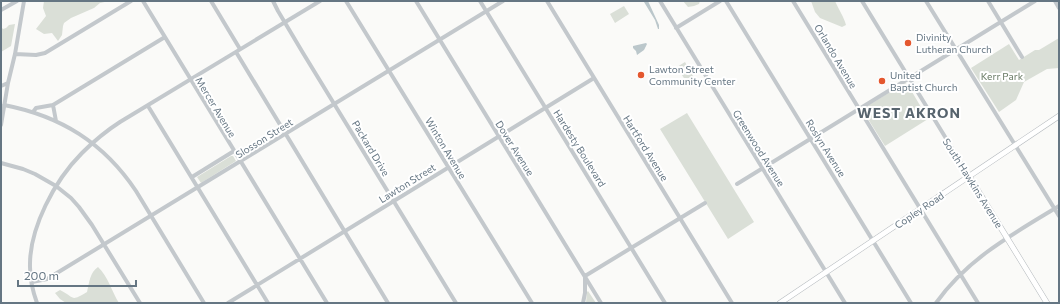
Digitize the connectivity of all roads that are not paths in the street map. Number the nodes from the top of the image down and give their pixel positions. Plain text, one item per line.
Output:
1 (17, 1) edge
2 (24, 1) edge
3 (131, 1) edge
4 (143, 1) edge
5 (211, 1) edge
6 (273, 1) edge
7 (320, 1) edge
8 (346, 1) edge
9 (416, 1) edge
10 (480, 1) edge
11 (503, 1) edge
12 (547, 1) edge
13 (660, 1) edge
14 (720, 1) edge
15 (726, 1) edge
16 (793, 1) edge
17 (862, 1) edge
18 (926, 1) edge
19 (988, 1) edge
20 (1035, 1) edge
21 (1054, 1) edge
22 (1059, 8) edge
23 (1, 10) edge
24 (486, 11) junction
25 (284, 22) junction
26 (1001, 22) junction
27 (676, 28) junction
28 (165, 37) junction
29 (439, 40) junction
30 (240, 49) junction
31 (955, 50) junction
32 (236, 52) junction
33 (15, 54) junction
34 (1022, 57) dead end
35 (389, 71) junction
36 (594, 78) junction
37 (909, 78) junction
38 (190, 80) junction
39 (8, 83) junction
40 (1, 86) edge
41 (334, 104) junction
42 (53, 105) junction
43 (4, 106) junction
44 (148, 106) junction
45 (546, 108) junction
46 (859, 108) junction
47 (33, 112) junction
48 (1059, 116) edge
49 (56, 121) junction
50 (1, 125) edge
51 (286, 134) junction
52 (498, 136) junction
53 (810, 138) junction
54 (92, 143) junction
55 (1015, 145) junction
56 (234, 151) junction
57 (241, 162) junction
58 (1, 163) edge
59 (448, 167) junction
60 (762, 168) junction
61 (969, 176) junction
62 (192, 177) junction
63 (737, 184) dead end
64 (56, 186) junction
65 (198, 188) junction
66 (394, 201) junction
67 (705, 203) dead end
68 (1057, 208) edge
69 (920, 209) junction
70 (151, 216) junction
71 (1059, 216) edge
72 (680, 218) junction
73 (345, 231) junction
74 (1007, 238) junction
75 (873, 241) junction
76 (104, 244) junction
77 (631, 248) junction
78 (300, 259) junction
79 (826, 272) junction
80 (960, 274) junction
81 (585, 276) junction
82 (32, 282) junction
83 (257, 285) junction
84 (36, 303) edge
85 (140, 303) edge
86 (204, 303) edge
87 (228, 303) edge
88 (268, 303) edge
89 (327, 303) edge
90 (388, 303) edge
91 (456, 303) edge
92 (532, 303) edge
93 (583, 303) edge
94 (601, 303) edge
95 (665, 303) edge
96 (732, 303) edge
97 (780, 303) edge
98 (845, 303) edge
99 (911, 303) edge
100 (936, 303) edge
101 (978, 303) edge
102 (1047, 303) edge

1 - 23 street
2 - 33 street
3 - 33 street
4 - 28 street, Mercer Avenue
5 - 30 street
6 - 25 street, Packard Drive
7 - 25 street
8 - 35 street, Winton Avenue
9 - 29 street, Dover Avenue
10 - 24 street, Hardesty Boulevard
11 - 24 street, Slosson Street
12 - 36 street, Hartford Avenue
13 - 27 street, Greenwood Avenue
14 - 27 street
15 - 53 street, Roslyn Avenue
16 - 46 street, Orlando Avenue
17 - 37 street, South Hawkins Avenue
18 - 31 street
19 - 26 street
20 - 26 street
21 - 22 street
24 - 29 street, Slosson Street
24 - 45 street, Hardesty Boulevard
25 - 30 street
25 - 41 street, Packard Drive
26 - 31 street
26 - 34 street
27 - 60 street, Greenwood Avenue
28 - 38 street, Mercer Avenue
28 - 42 street
29 - 35 street, Slosson Street
29 - 52 street, Dover Avenue
30 - 32 street
31 - 37 street
31 - 55 street
32 - 38 street
32 - 51 street
33 - 39 street
35 - 41 street, Slosson Street
35 - 59 street, Winton Avenue
36 - 45 street, Lawton Street
36 - 72 street, Hartford Avenue
37 - 46 street
37 - 61 street, South Hawkins Avenue
38 - 44 street
38 - 56 street, Mercer Avenue
39 - 40 street
39 - 43 street
41 - 51 street, Slosson Street
41 - 66 street, Packard Drive
42 - 47 street
42 - 49 street
43 - 47 street
43 - 50 street
44 - 54 street
44 - 62 street
45 - 52 street, Lawton Street
45 - 77 street, Hardesty Boulevard
46 - 53 street
46 - 69 street, Orlando Avenue
47 - 49 street
48 - 55 main road, Copley Road
49 - 54 street
51 - 57 street, Slosson Street
51 - 73 street
52 - 59 street, Lawton Street
52 - 81 street, Dover Avenue
53 - 60 street
53 - 75 street, Roslyn Avenue
54 - 64 street
54 - 70 street
55 - 61 main road, Copley Road
55 - 68 street
56 - 57 street, Mercer Avenue
56 - 62 street
57 - 65 street, Slosson Street
57 - 78 street, Mercer Avenue
58 - 64 street
59 - 66 street, Lawton Street
59 - 92 street, Winton Avenue
60 - 63 street
60 - 79 street, Greenwood Avenue
61 - 69 main road, Copley Road
61 - 74 main road, South Hawkins Avenue
62 - 65 street
64 - 76 street
64 - 82 street
65 - 70 street, Slosson Street
65 - 83 street
66 - 73 street, Lawton Street
66 - 91 street, Packard Drive
67 - 72 street
68 - 71 street
68 - 74 street
69 - 75 main road, Copley Road
69 - 80 street, Orlando Avenue
70 - 76 street, Slosson Street
70 - 86 street
72 - 77 street
72 - 96 street, Hartford Avenue
73 - 78 street, Lawton Street
73 - 90 street
74 - 80 street
74 - 102 main road, South Hawkins Avenue
75 - 79 main road, Copley Road
75 - 99 street, Roslyn Avenue
76 - 82 street, Slosson Street
76 - 85 street
77 - 81 street
77 - 95 street, Hardesty Boulevard
78 - 83 street, Lawton Street
78 - 89 street, Mercer Avenue
79 - 97 main road, Copley Road
79 - 98 street, Greenwood Avenue
80 - 100 street
80 - 101 street, Orlando Avenue
81 - 93 street
81 - 94 street, Dover Avenue
82 - 84 street
83 - 87 street, Lawton Street
83 - 88 street

